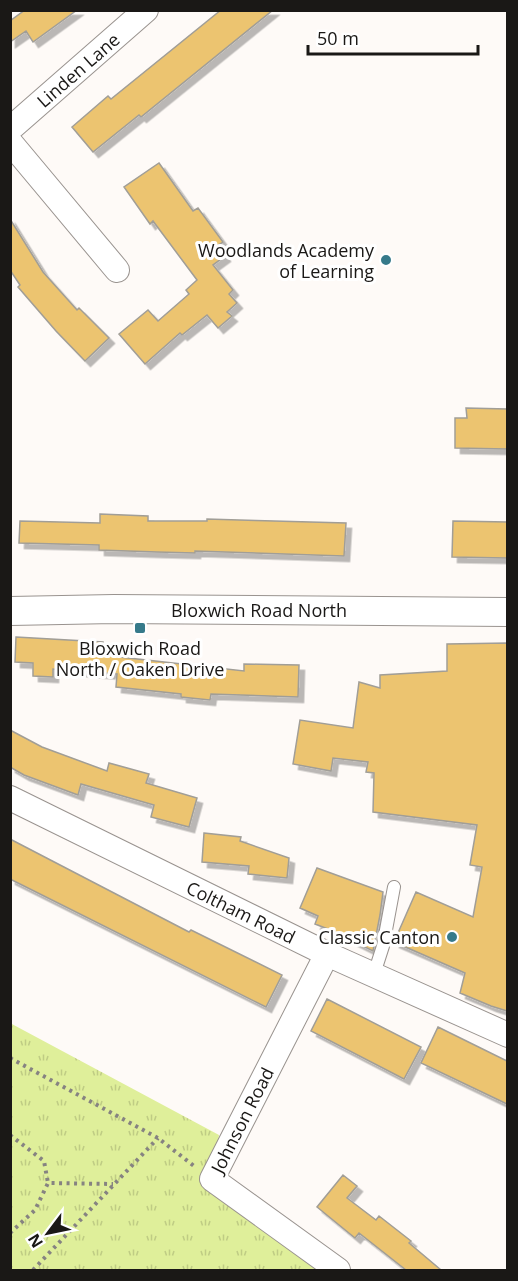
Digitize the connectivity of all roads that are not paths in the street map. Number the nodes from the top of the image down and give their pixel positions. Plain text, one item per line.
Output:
1 (146, 10) edge
2 (10, 129) edge
3 (10, 142) edge
4 (117, 270) dead end
5 (10, 611) edge
6 (507, 612) edge
7 (10, 798) edge
8 (394, 887) dead end
9 (327, 954) junction
10 (374, 974) junction
11 (507, 1035) edge
12 (338, 1270) edge

1 - 2 street, Linden Lane
3 - 4 street
5 - 6 street, Bloxwich Road North
7 - 9 street, Coltham Road
8 - 10 lane
9 - 10 street, Coltham Road
9 - 12 street, Johnson Road
10 - 11 street, Coltham Road

